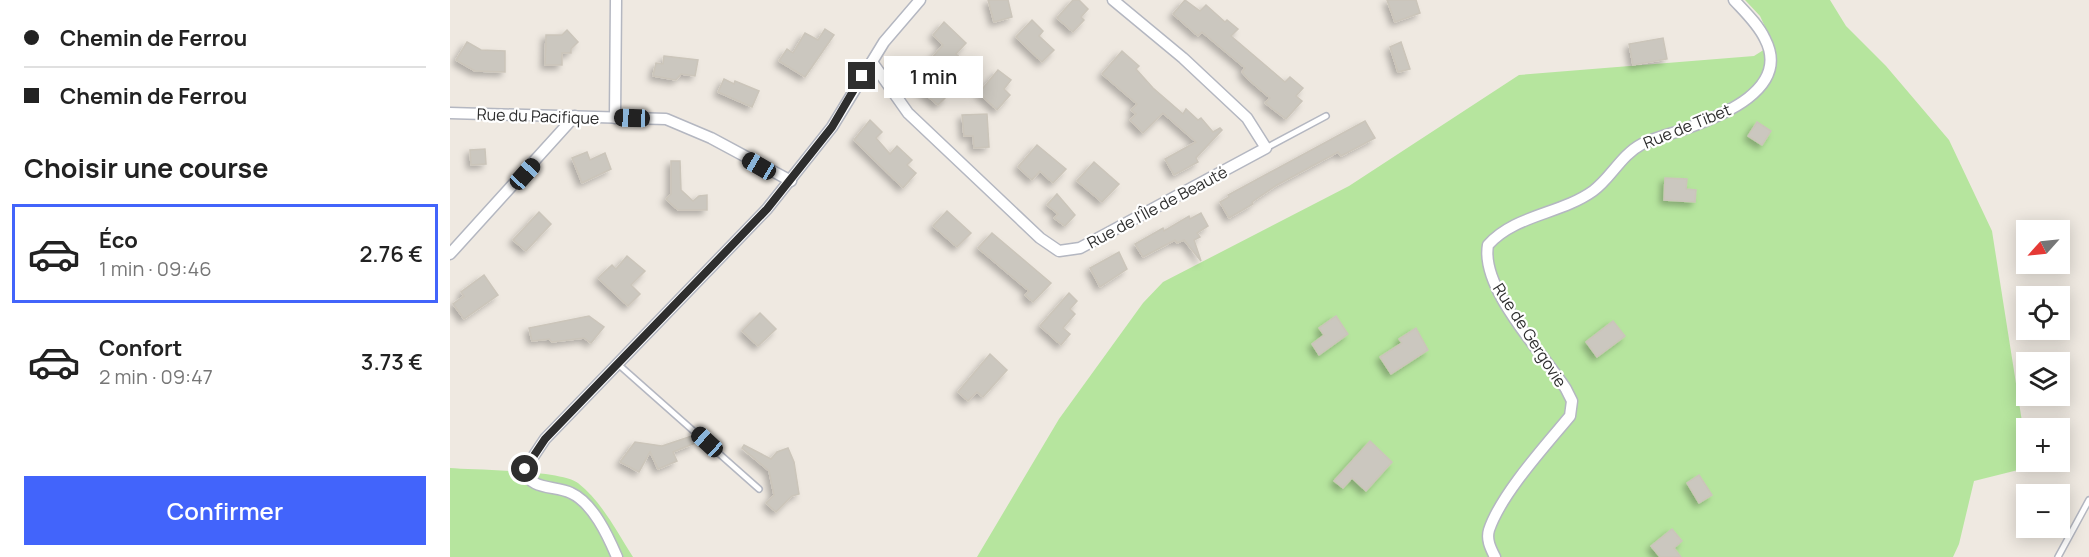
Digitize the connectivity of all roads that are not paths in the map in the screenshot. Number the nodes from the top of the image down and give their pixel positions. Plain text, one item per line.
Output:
1 (616, 0) edge
2 (920, 0) edge
3 (1113, 0) edge
4 (1734, 0) edge
5 (872, 62) junction
6 (450, 113) edge
7 (575, 116) junction
8 (1326, 116) dead end
9 (615, 118) junction
10 (1266, 148) junction
11 (790, 181) junction
12 (1498, 234) joint
13 (450, 254) edge
14 (619, 365) junction
15 (759, 489) dead end
16 (2089, 500) edge
17 (617, 557) edge
18 (1495, 557) edge
19 (2058, 557) edge

1 - 9 street
2 - 5 street
3 - 10 street
4 - 12 street, Rue de Tibet
5 - 10 street, Rue de l'Île de Beauté
5 - 11 street
6 - 7 street, Rue du Pacifique
7 - 9 street, Rue du Pacifique
7 - 13 street
8 - 10 lane
9 - 11 street, Rue du Pacifique
11 - 14 street
12 - 18 street, Rue de Gergovie
14 - 15 lane
14 - 17 street
16 - 19 lane

